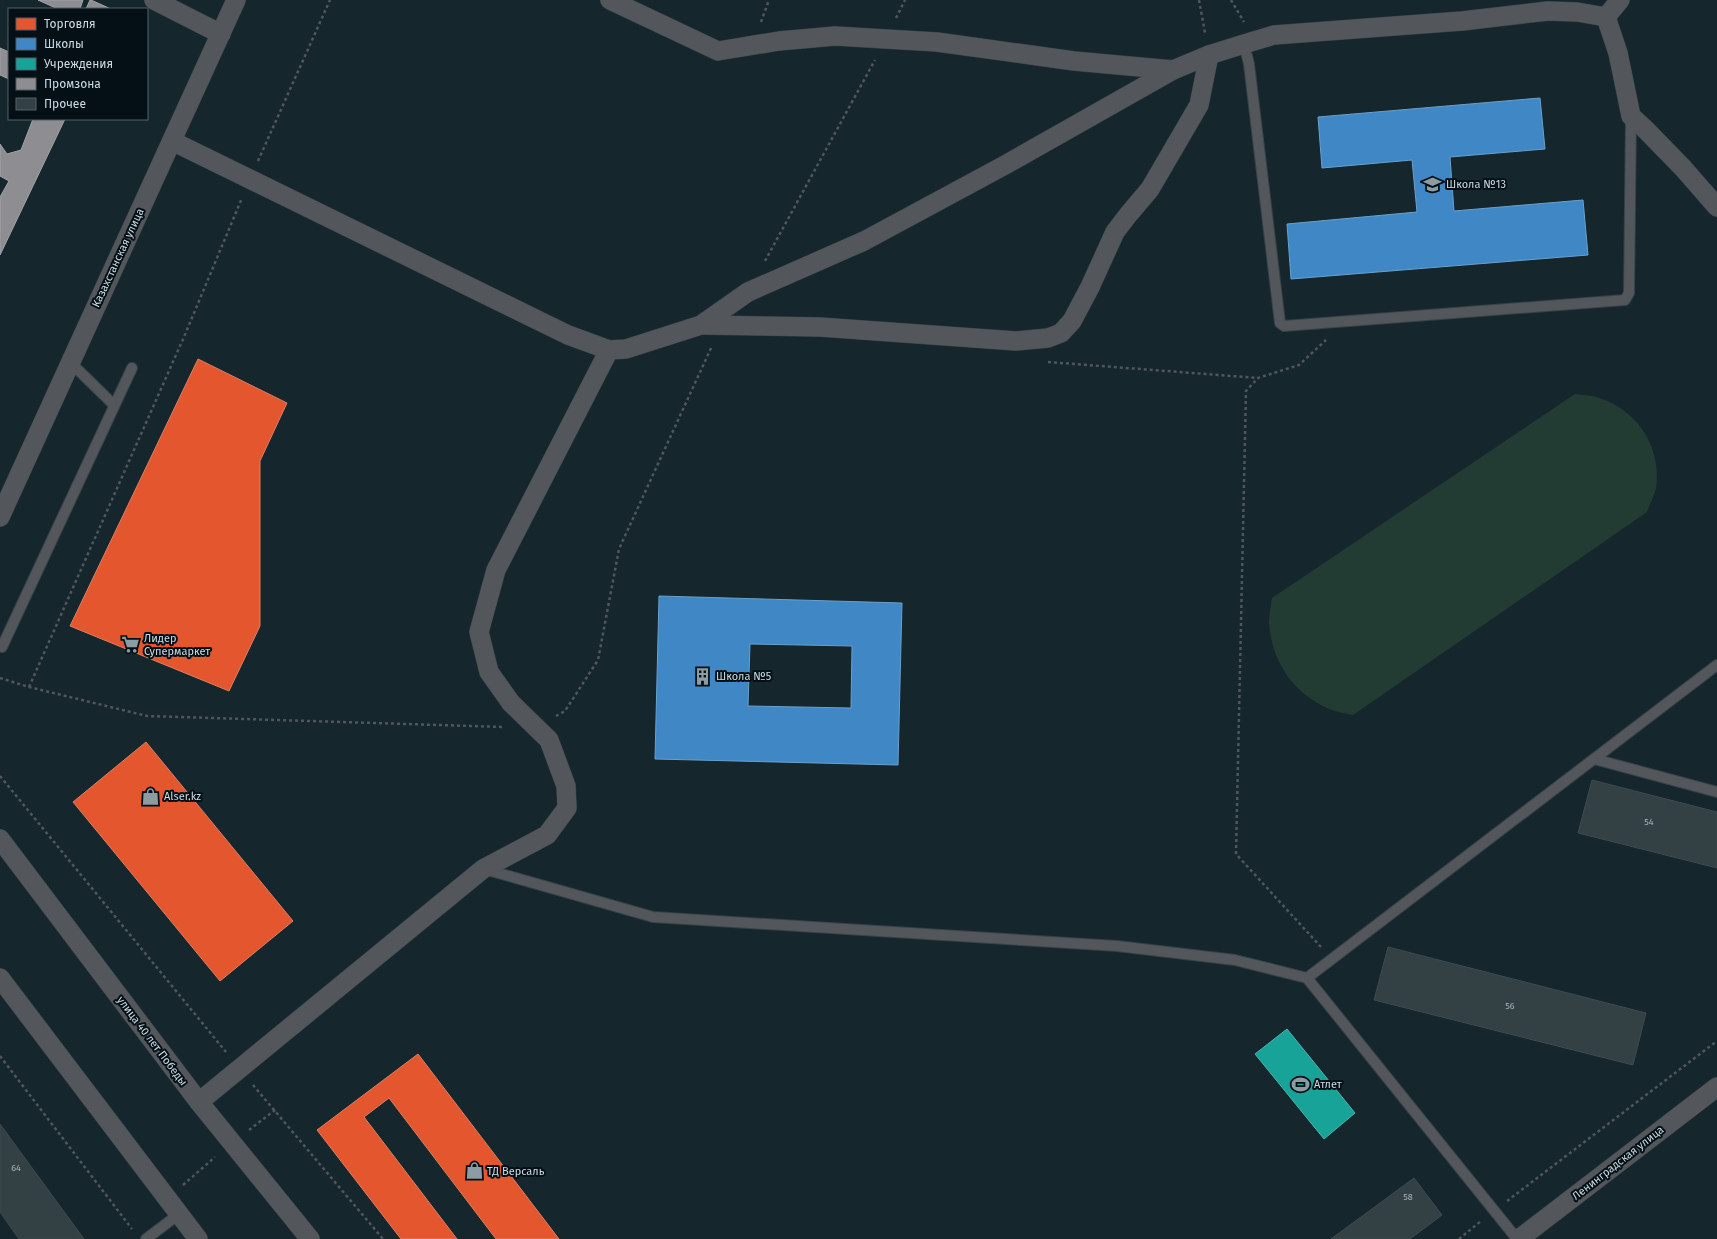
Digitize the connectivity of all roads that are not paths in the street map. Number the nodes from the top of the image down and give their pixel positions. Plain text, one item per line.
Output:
1 (154, 0) edge
2 (236, 0) edge
3 (610, 0) edge
4 (1618, 1) edge
5 (1606, 17) junction
6 (221, 34) junction
7 (1244, 44) junction
8 (1209, 55) junction
9 (1173, 70) junction
10 (1631, 116) junction
11 (172, 141) junction
12 (1717, 207) edge
13 (701, 325) junction
14 (609, 350) junction
15 (70, 362) junction
16 (132, 368) dead end
17 (114, 406) junction
18 (0, 517) edge
19 (2, 647) dead end
20 (1717, 664) edge
21 (1594, 759) junction
22 (1717, 792) edge
23 (0, 839) edge
24 (483, 869) junction
25 (0, 978) edge
26 (1308, 978) junction
27 (1717, 1087) edge
28 (199, 1102) junction
29 (179, 1214) junction
30 (146, 1239) edge
31 (198, 1239) edge
32 (310, 1239) edge
33 (1518, 1239) edge

1 - 6 street
2 - 6 street, Казахстанская улица
3 - 9 street
4 - 5 street
5 - 7 street
5 - 10 street
6 - 11 street, Казахстанская улица
7 - 8 street
7 - 10 lane
8 - 9 street
8 - 13 street
9 - 13 street
10 - 12 street
11 - 14 street
11 - 15 street, Казахстанская улица
13 - 14 street
14 - 24 street
15 - 17 lane
15 - 18 street, Казахстанская улица
16 - 17 lane
17 - 19 lane
20 - 21 lane
21 - 22 lane
21 - 26 lane
23 - 28 street, улица 40 лет Победы
24 - 26 lane
24 - 28 street
25 - 29 street
26 - 33 lane
27 - 33 street, Ленинградская улица
28 - 32 street, улица 40 лет Победы
29 - 30 lane
29 - 31 street

